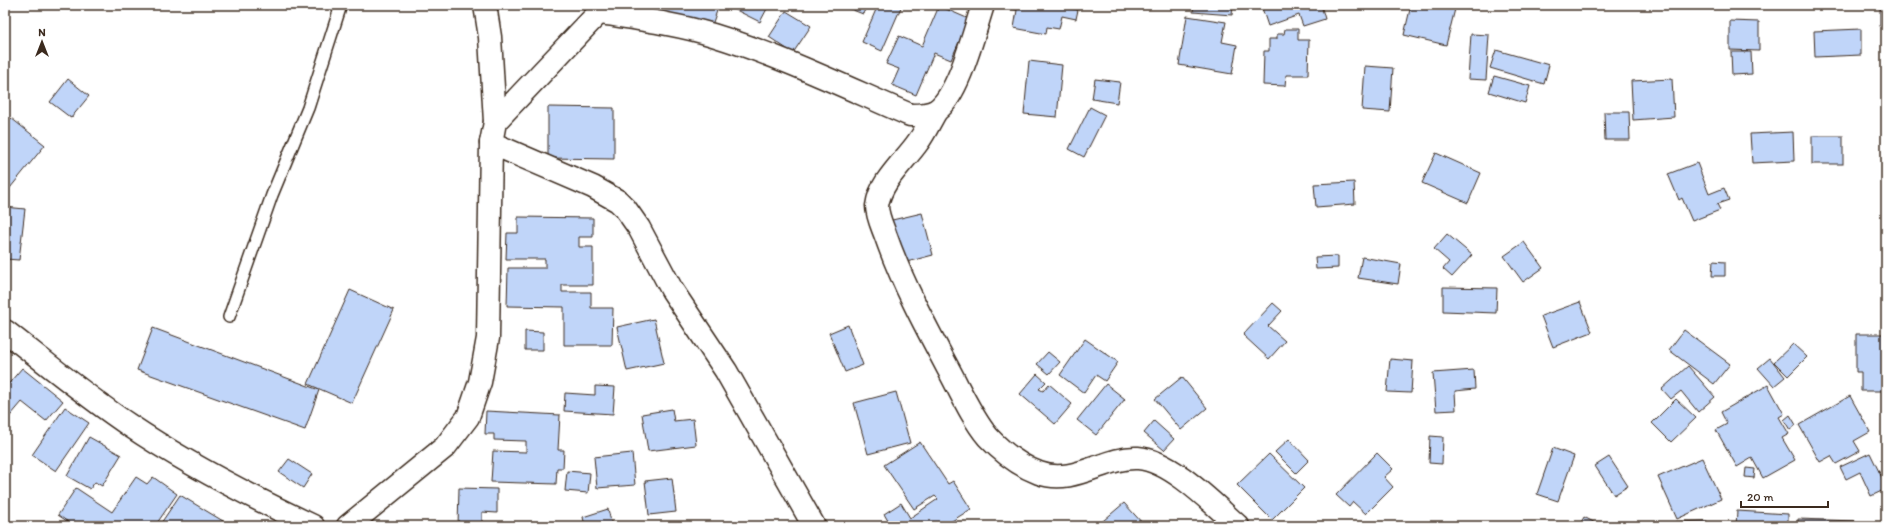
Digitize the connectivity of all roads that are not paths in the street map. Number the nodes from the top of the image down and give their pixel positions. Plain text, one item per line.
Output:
1 (341, 5) edge
2 (485, 5) edge
3 (983, 5) edge
4 (603, 9) edge
5 (936, 111) junction
6 (495, 122) junction
7 (491, 143) junction
8 (229, 317) dead end
9 (5, 331) edge
10 (313, 526) edge
11 (348, 526) edge
12 (814, 526) edge
13 (1238, 526) edge

1 - 8 lane
2 - 6 street
3 - 5 street
4 - 5 street
4 - 6 street
5 - 13 street
6 - 7 street
7 - 11 street
7 - 12 street
9 - 10 street

